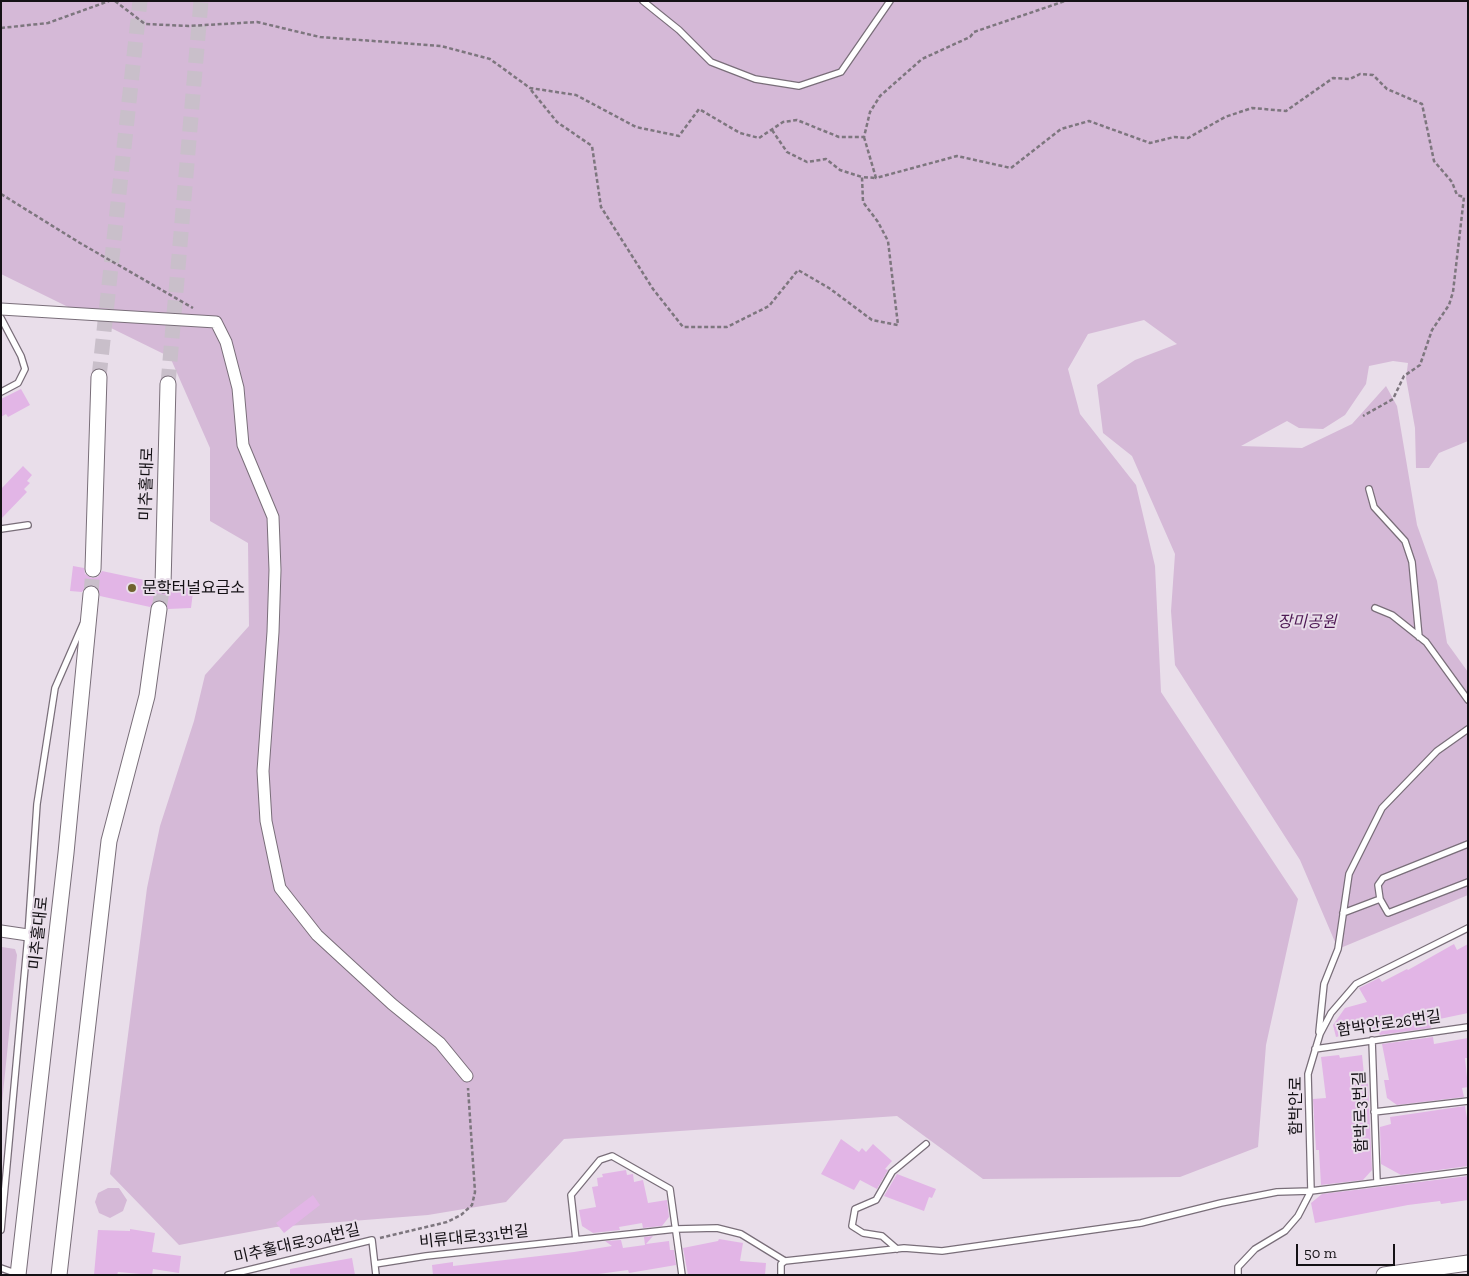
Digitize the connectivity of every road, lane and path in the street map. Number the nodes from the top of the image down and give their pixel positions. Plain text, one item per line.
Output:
1 (109, 1) edge
2 (115, 1) edge
3 (643, 1) edge
4 (890, 1) edge
5 (1065, 1) edge
6 (1, 28) edge
7 (530, 88) junction
8 (772, 130) junction
9 (864, 137) junction
10 (862, 177) junction
11 (876, 178) junction
12 (1, 194) edge
13 (1, 309) edge
14 (1, 318) edge
15 (216, 322) junction
16 (99, 377) tunnel mouth
17 (168, 384) tunnel mouth
18 (1, 392) edge
19 (1363, 416) dead end
20 (1369, 489) dead end
21 (28, 525) dead end
22 (1, 528) edge
23 (93, 569) tunnel mouth
24 (163, 584) tunnel mouth
25 (91, 600) joint
26 (1375, 608) dead end
27 (159, 609) tunnel mouth
28 (1419, 637) junction
29 (1468, 700) edge
30 (1468, 730) edge
31 (1468, 844) edge
32 (1468, 882) edge
33 (1380, 899) junction
34 (1343, 913) junction
35 (1468, 928) edge
36 (1, 932) edge
37 (28, 935) junction
38 (1468, 1027) edge
39 (1318, 1039) junction
40 (1372, 1040) junction
41 (1315, 1049) junction
42 (467, 1076) joint
43 (1468, 1101) edge
44 (1374, 1112) junction
45 (926, 1144) dead end
46 (1468, 1171) edge
47 (1377, 1182) junction
48 (1310, 1190) junction
49 (676, 1229) junction
50 (1, 1230) edge
51 (372, 1240) junction
52 (576, 1240) junction
53 (897, 1249) junction
54 (785, 1261) junction
55 (1468, 1263) edge
56 (375, 1264) junction
57 (1, 1268) edge
58 (18, 1274) edge
59 (59, 1275) edge
60 (228, 1275) edge
61 (376, 1275) edge
62 (682, 1275) edge
63 (781, 1275) edge
64 (1238, 1275) edge
65 (1384, 1275) edge

1 - 6 path
2 - 7 path
3 - 4 lane
5 - 9 path
7 - 8 path
7 - 10 path
8 - 9 path
8 - 10 path
9 - 11 path
10 - 11 path
11 - 19 path
12 - 15 path
13 - 15 street
14 - 18 lane
15 - 42 street
16 - 23 main road
17 - 24 main road, 미추홀대로
20 - 28 lane
21 - 22 lane
25 - 37 lane
25 - 58 main road, 미추홀대로
26 - 28 lane
27 - 59 main road
28 - 29 lane
30 - 34 lane
31 - 33 lane
32 - 33 lane
33 - 34 lane
34 - 39 lane
35 - 39 lane, 함박안로
36 - 37 street
37 - 50 lane
38 - 40 lane, 함박안로26번길
39 - 41 lane, 함박안로
40 - 41 lane, 함박안로26번길
40 - 44 lane, 함박로3번길
41 - 48 lane, 함박안로
42 - 51 path
43 - 44 lane
44 - 47 lane, 함박로3번길
45 - 53 lane
46 - 47 lane
47 - 48 lane
48 - 53 lane
48 - 64 lane, 함박안로
49 - 52 lane, 비류대로331번길
49 - 52 lane
49 - 54 lane, 비류대로331번길
49 - 62 lane
51 - 56 lane
51 - 60 lane, 미추홀대로304번길
52 - 56 lane, 비류대로331번길
53 - 54 lane
54 - 63 lane
55 - 65 main road
56 - 61 lane
57 - 58 lane

